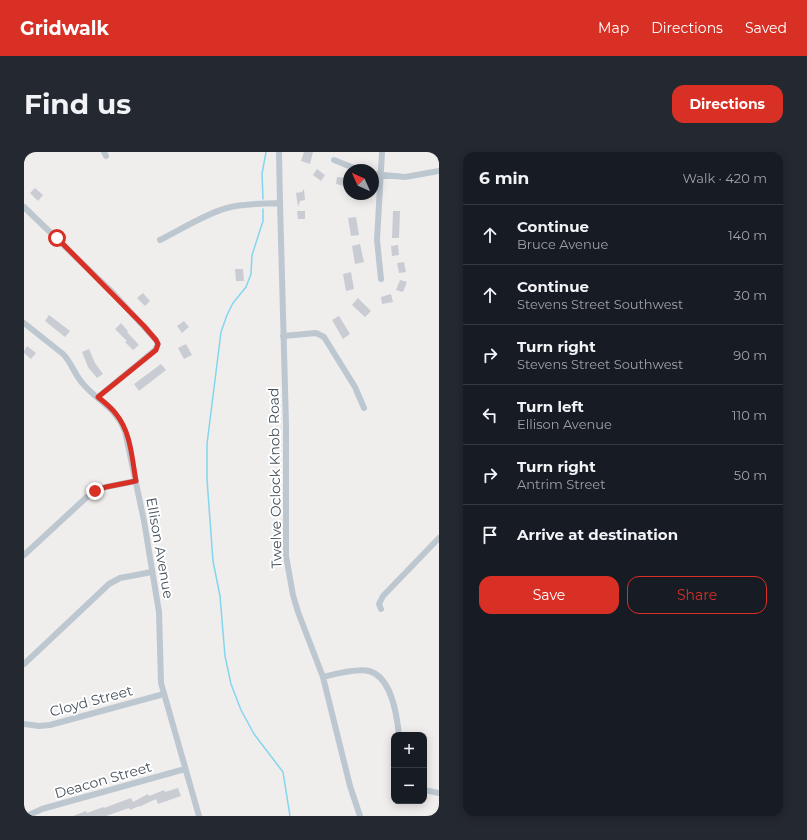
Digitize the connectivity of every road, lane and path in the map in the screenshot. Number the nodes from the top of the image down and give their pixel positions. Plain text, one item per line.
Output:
1 (280, 152) edge
2 (382, 152) edge
3 (334, 160) dead end
4 (344, 164) edge
5 (439, 171) edge
6 (381, 175) junction
7 (280, 203) junction
8 (24, 207) edge
9 (160, 240) dead end
10 (381, 279) dead end
11 (24, 322) edge
12 (283, 336) junction
13 (98, 397) junction
14 (364, 408) dead end
15 (136, 481) junction
16 (439, 538) edge
17 (24, 555) edge
18 (152, 572) junction
19 (381, 609) dead end
20 (24, 664) edge
21 (323, 677) junction
22 (164, 694) junction
23 (24, 724) edge
24 (399, 732) edge
25 (185, 769) junction
26 (427, 790) edge
27 (439, 792) edge
28 (27, 816) edge
29 (198, 816) edge
30 (360, 816) edge

1 - 7 street, Twelve Oclock Knob Road
2 - 6 street
3 - 4 street
5 - 6 street
6 - 10 street
7 - 9 street
7 - 12 street, Twelve Oclock Knob Road
8 - 13 street
11 - 13 street, Ellison Avenue
12 - 14 street
12 - 21 street, Twelve Oclock Knob Road
13 - 15 street, Ellison Avenue
15 - 17 street
15 - 18 street, Ellison Avenue
16 - 19 street
18 - 20 street
18 - 22 street, Ellison Avenue
21 - 24 street
21 - 30 street, Twelve Oclock Knob Road
22 - 23 street, Cloyd Street
22 - 25 street, Ellison Avenue
25 - 28 street, Deacon Street
25 - 29 street, Ellison Avenue
26 - 27 street

